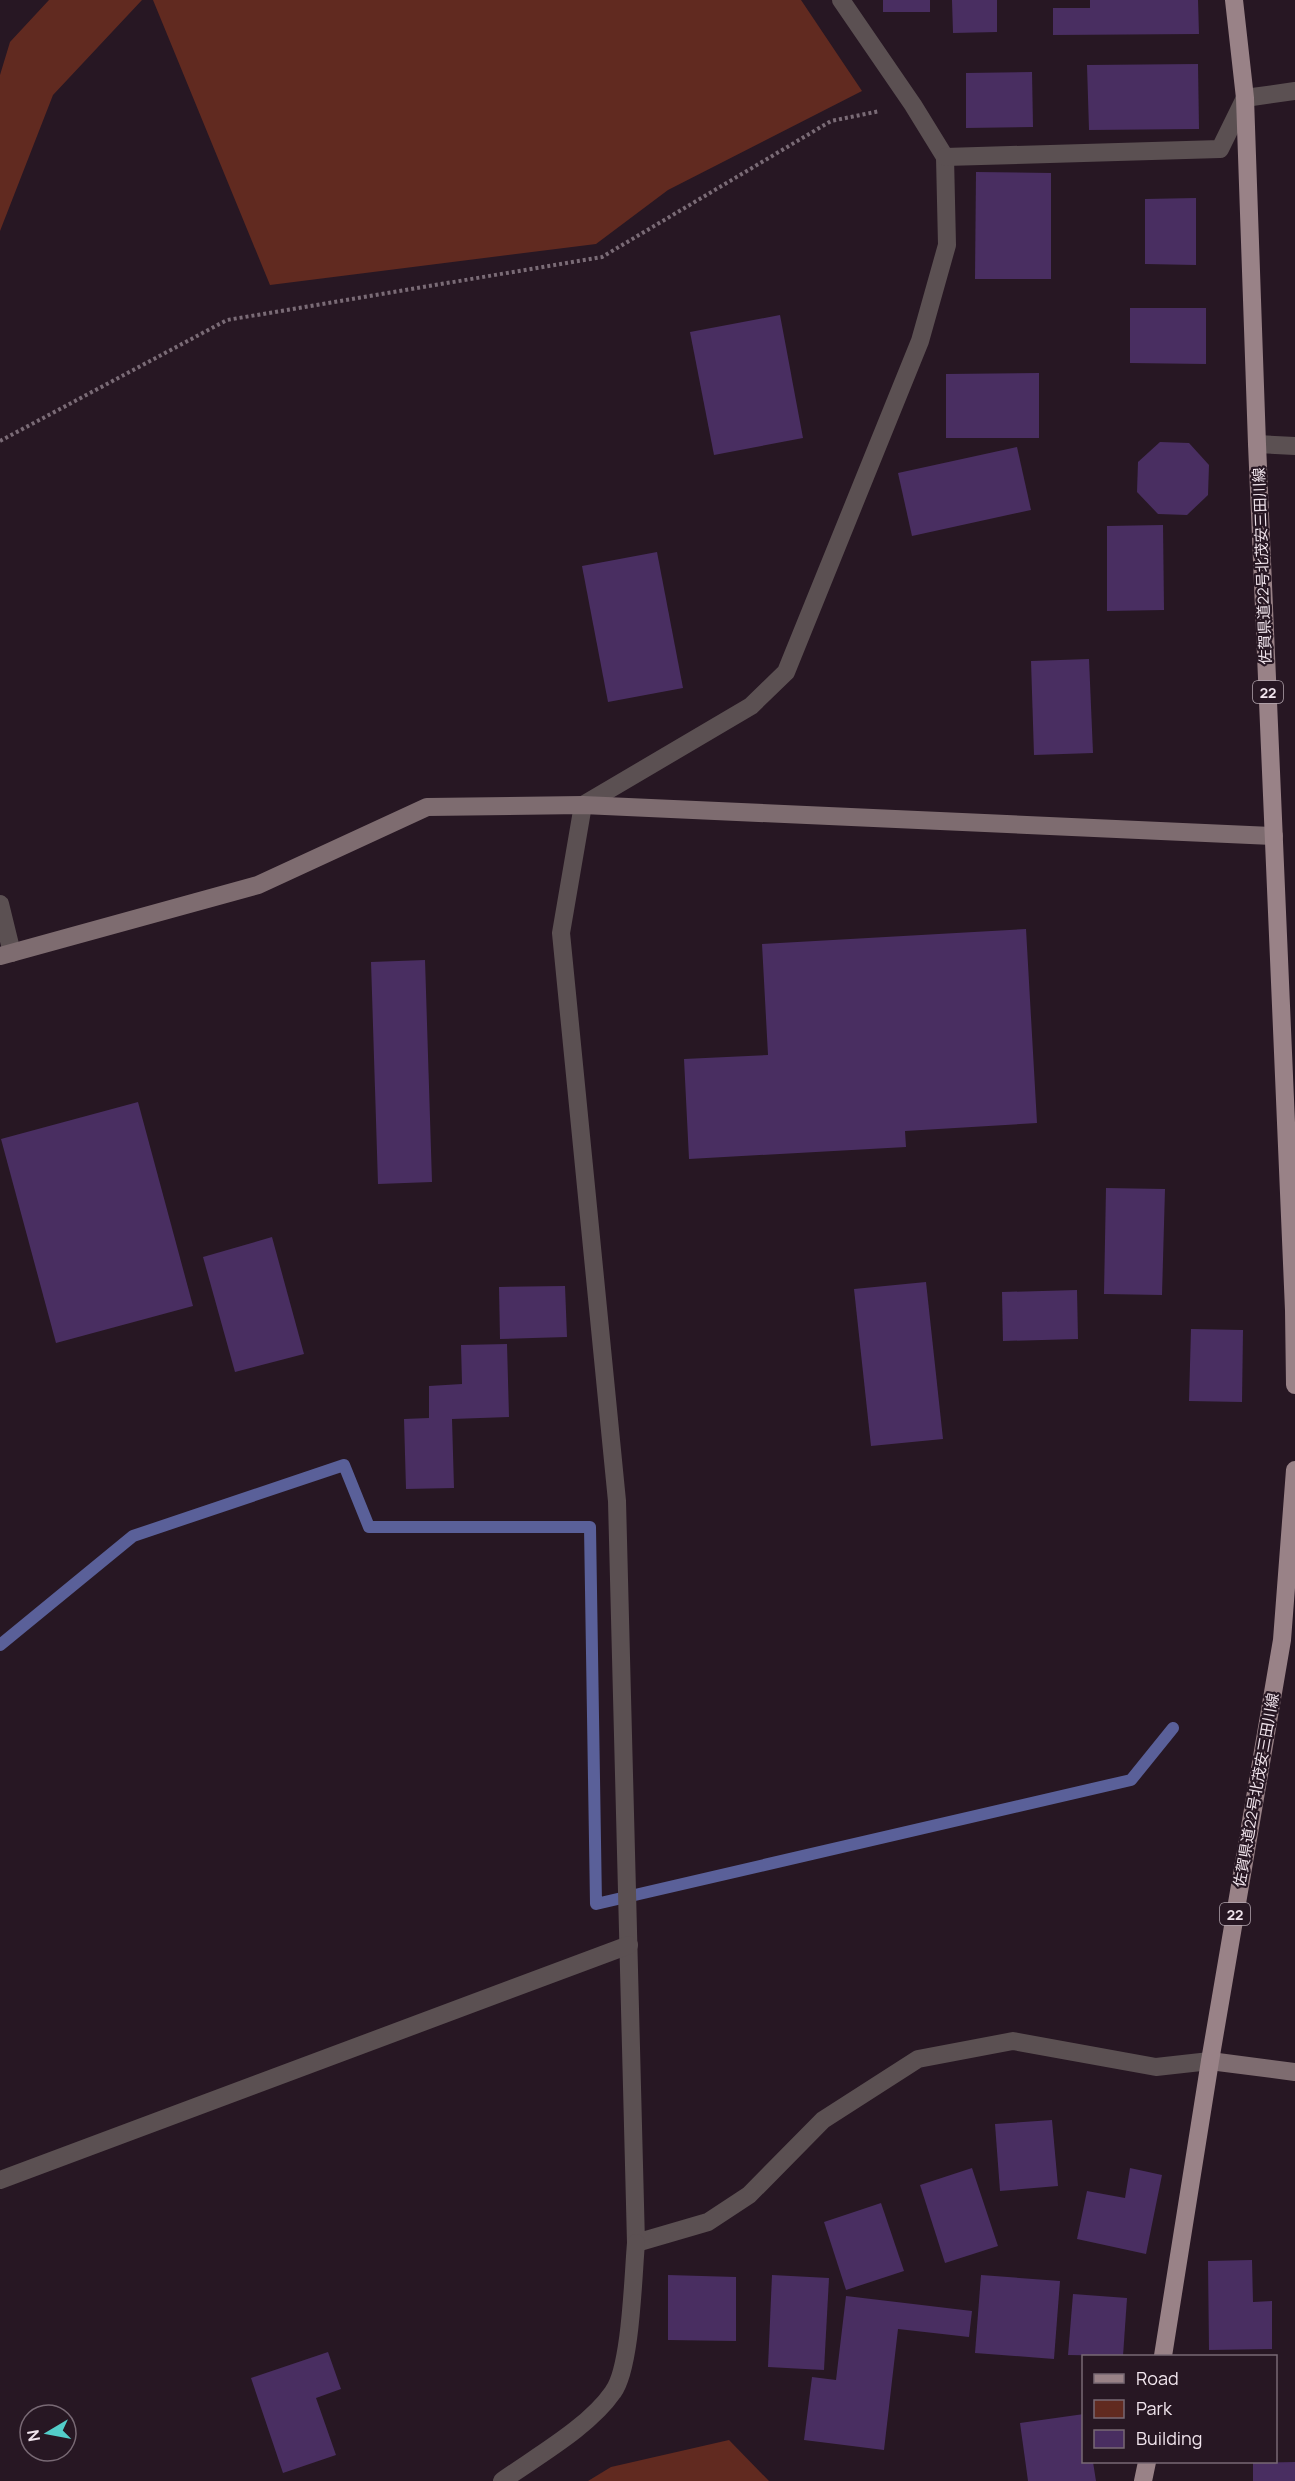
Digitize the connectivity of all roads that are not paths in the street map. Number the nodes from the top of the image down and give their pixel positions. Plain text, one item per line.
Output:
1 (841, 0) edge
2 (1234, 0) edge
3 (1295, 91) edge
4 (1245, 98) junction
5 (945, 157) junction
6 (1257, 444) junction
7 (1295, 446) edge
8 (583, 805) junction
9 (1274, 836) junction
10 (0, 904) edge
11 (6, 955) edge
12 (1289, 1057) edge
13 (1295, 1384) edge
14 (1295, 1470) edge
15 (629, 1945) junction
16 (1210, 2061) junction
17 (1295, 2072) edge
18 (0, 2180) edge
19 (636, 2243) junction
20 (1163, 2355) edge
21 (1147, 2463) edge
22 (502, 2481) edge
23 (1143, 2481) edge

1 - 5 street
2 - 4 main road, 佐賀県道22号北茂安三田川線 / 22
3 - 4 street
4 - 5 street
4 - 6 main road, 佐賀県道22号北茂安三田川線 / 22
5 - 8 street
6 - 7 street
6 - 9 main road, 佐賀県道22号北茂安三田川線 / 22
8 - 9 street
8 - 11 street
8 - 15 street
9 - 12 main road, 佐賀県道22号北茂安三田川線 / 22
10 - 11 street
12 - 13 main road, 佐賀県道22号北茂安三田川線 / 22
14 - 16 main road, 佐賀県道22号北茂安三田川線 / 22
15 - 18 street
15 - 19 street
16 - 17 street
16 - 19 street
16 - 20 main road, 佐賀県道22号北茂安三田川線 / 22
19 - 22 street
21 - 23 main road

